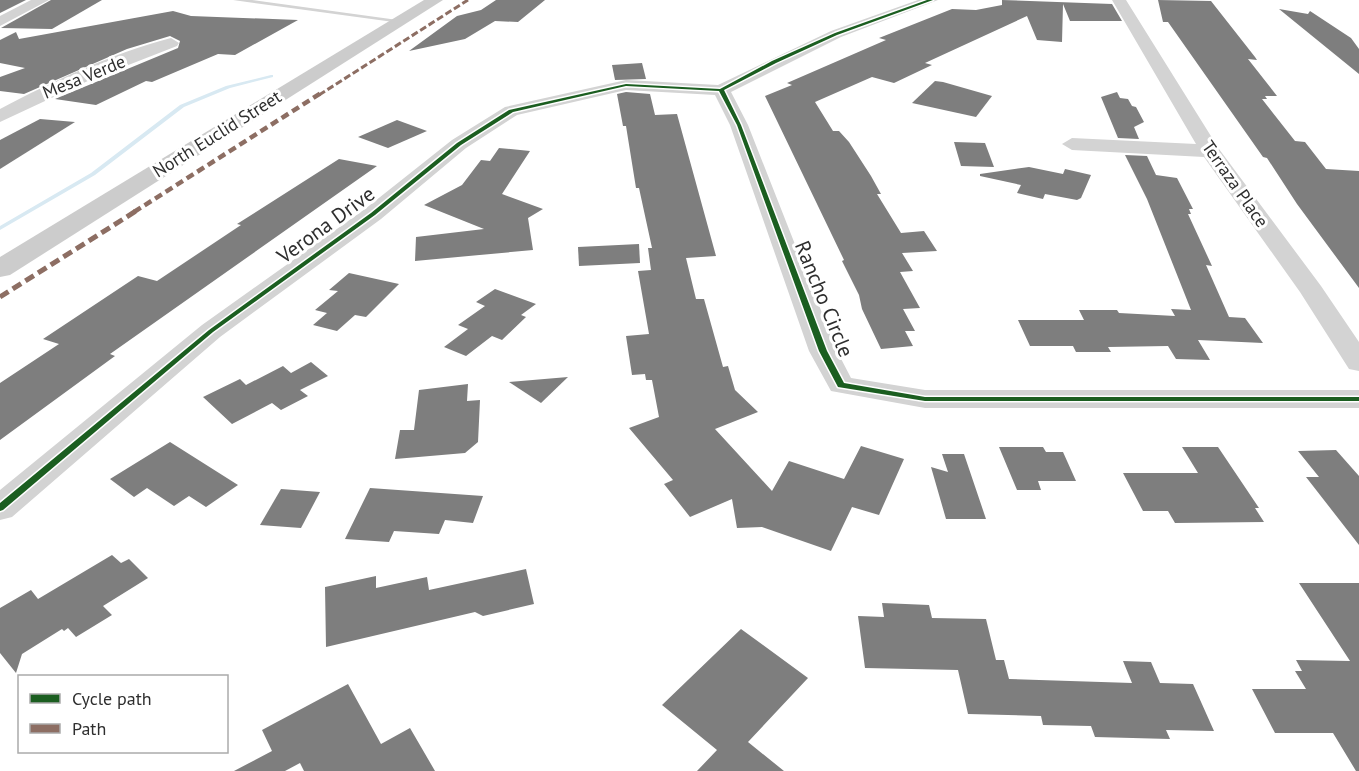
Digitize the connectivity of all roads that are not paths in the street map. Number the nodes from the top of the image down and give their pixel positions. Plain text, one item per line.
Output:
1 (42, 0) edge
2 (236, 0) edge
3 (435, 0) edge
4 (931, 0) edge
5 (1119, 0) edge
6 (401, 21) junction
7 (0, 22) edge
8 (171, 43) dead end
9 (721, 90) junction
10 (0, 116) edge
11 (1072, 144) dead end
12 (1210, 151) junction
13 (0, 269) edge
14 (1359, 363) edge
15 (1359, 399) edge
16 (0, 508) edge

1 - 7 street
2 - 6 lane
3 - 6 main road, North Euclid Street
4 - 9 street
5 - 12 street, Terraza Place
6 - 13 main road, North Euclid Street
8 - 10 street, Mesa Verde
9 - 15 street, Rancho Circle
9 - 16 street, Verona Drive
11 - 12 street
12 - 14 street, Terraza Place

